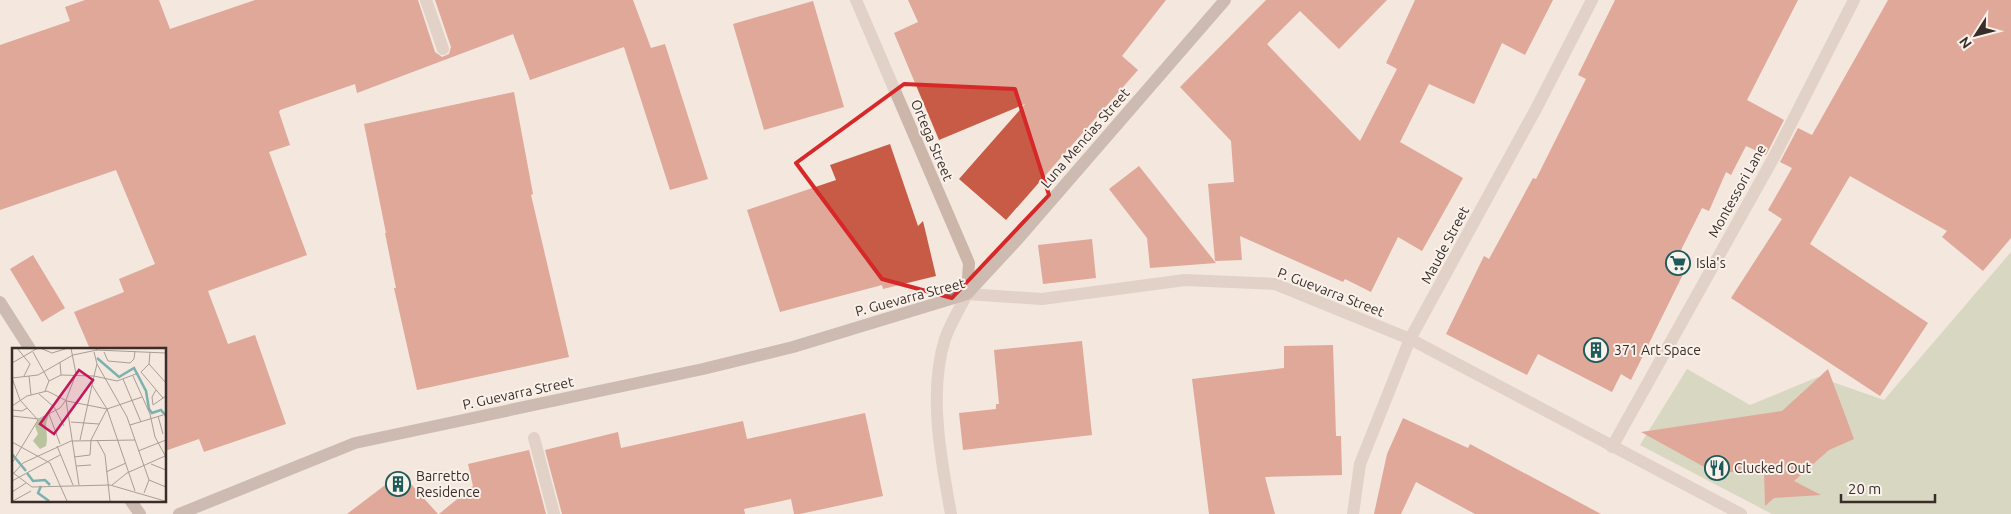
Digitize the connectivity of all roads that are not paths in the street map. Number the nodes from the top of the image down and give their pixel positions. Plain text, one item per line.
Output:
1 (426, 0) edge
2 (856, 0) edge
3 (1225, 0) edge
4 (1592, 0) edge
5 (1854, 0) edge
6 (443, 49) dead end
7 (967, 294) junction
8 (0, 302) edge
9 (1410, 339) junction
10 (29, 348) edge
11 (534, 438) dead end
12 (1612, 447) junction
13 (131, 502) edge
14 (140, 514) edge
15 (179, 514) edge
16 (554, 514) edge
17 (951, 514) edge
18 (1353, 514) edge
19 (1741, 514) edge

1 - 6 street
2 - 7 street, Ortega Street
3 - 7 main road, Luna Mencias Street
4 - 9 street, Maude Street
5 - 12 street, Montessori Lane
7 - 9 street, P. Guevarra Street
7 - 15 main road, P. Guevarra Street
7 - 17 street
8 - 10 main road
9 - 12 street, P. Guevarra Street
9 - 18 street, Maude Street
11 - 16 street
12 - 19 street, P. Guevarra Street
13 - 14 main road

